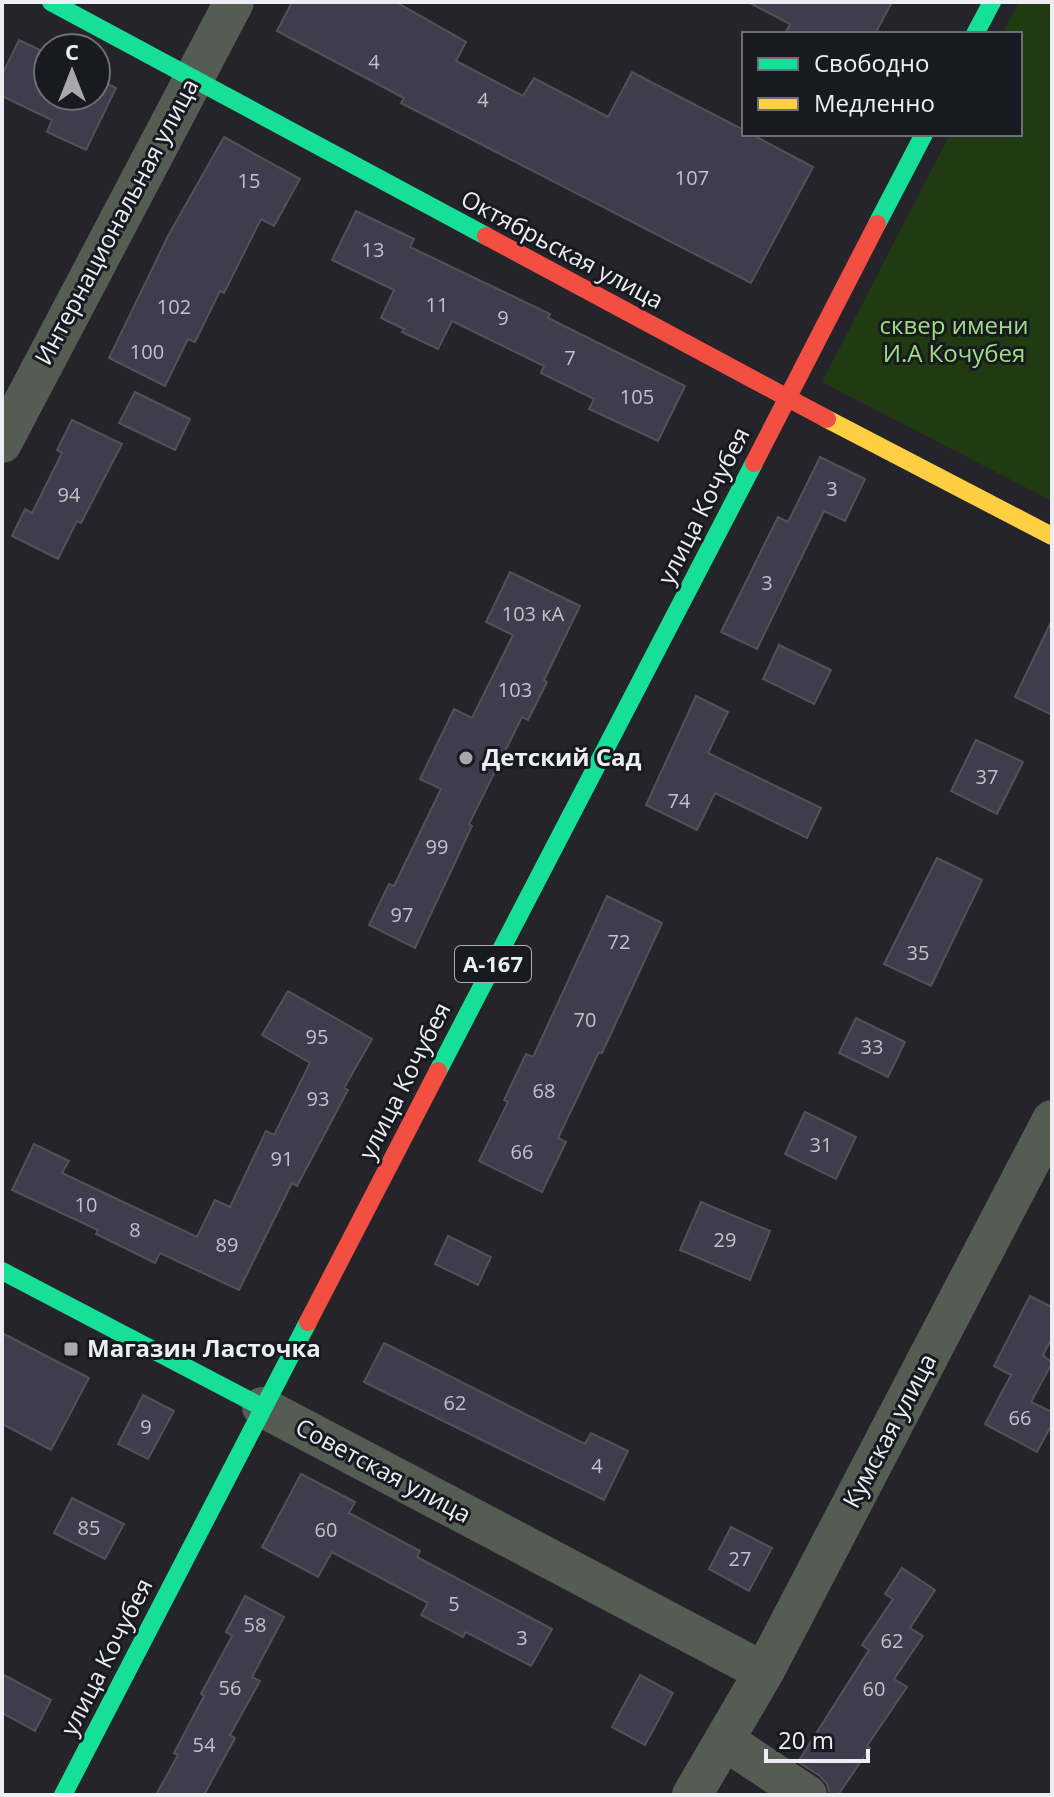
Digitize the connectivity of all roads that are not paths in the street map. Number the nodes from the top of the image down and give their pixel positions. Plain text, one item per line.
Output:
1 (51, 2) edge
2 (234, 2) edge
3 (992, 2) edge
4 (976, 32) edge
5 (193, 77) junction
6 (923, 136) edge
7 (787, 398) junction
8 (2, 443) edge
9 (1052, 536) edge
10 (1052, 1120) edge
11 (2, 1271) edge
12 (262, 1407) junction
13 (764, 1672) junction
14 (724, 1740) junction
15 (63, 1795) edge
16 (692, 1795) edge
17 (807, 1795) edge

1 - 5 main road, Октябрьская улица
2 - 5 street, Интернациональная улица
3 - 4 main road
5 - 7 main road, Октябрьская улица
5 - 8 street, Интернациональная улица
6 - 7 main road, улица Кочубея / А-167
7 - 9 main road, Октябрьская улица
7 - 12 main road, улица Кочубея / А-167
10 - 13 street, Кумская улица
11 - 12 main road, Советская улица
12 - 13 street, Советская улица
12 - 15 main road, улица Кочубея / А-167
13 - 14 street, Кумская улица
14 - 16 street, Кумская улица
14 - 17 street

